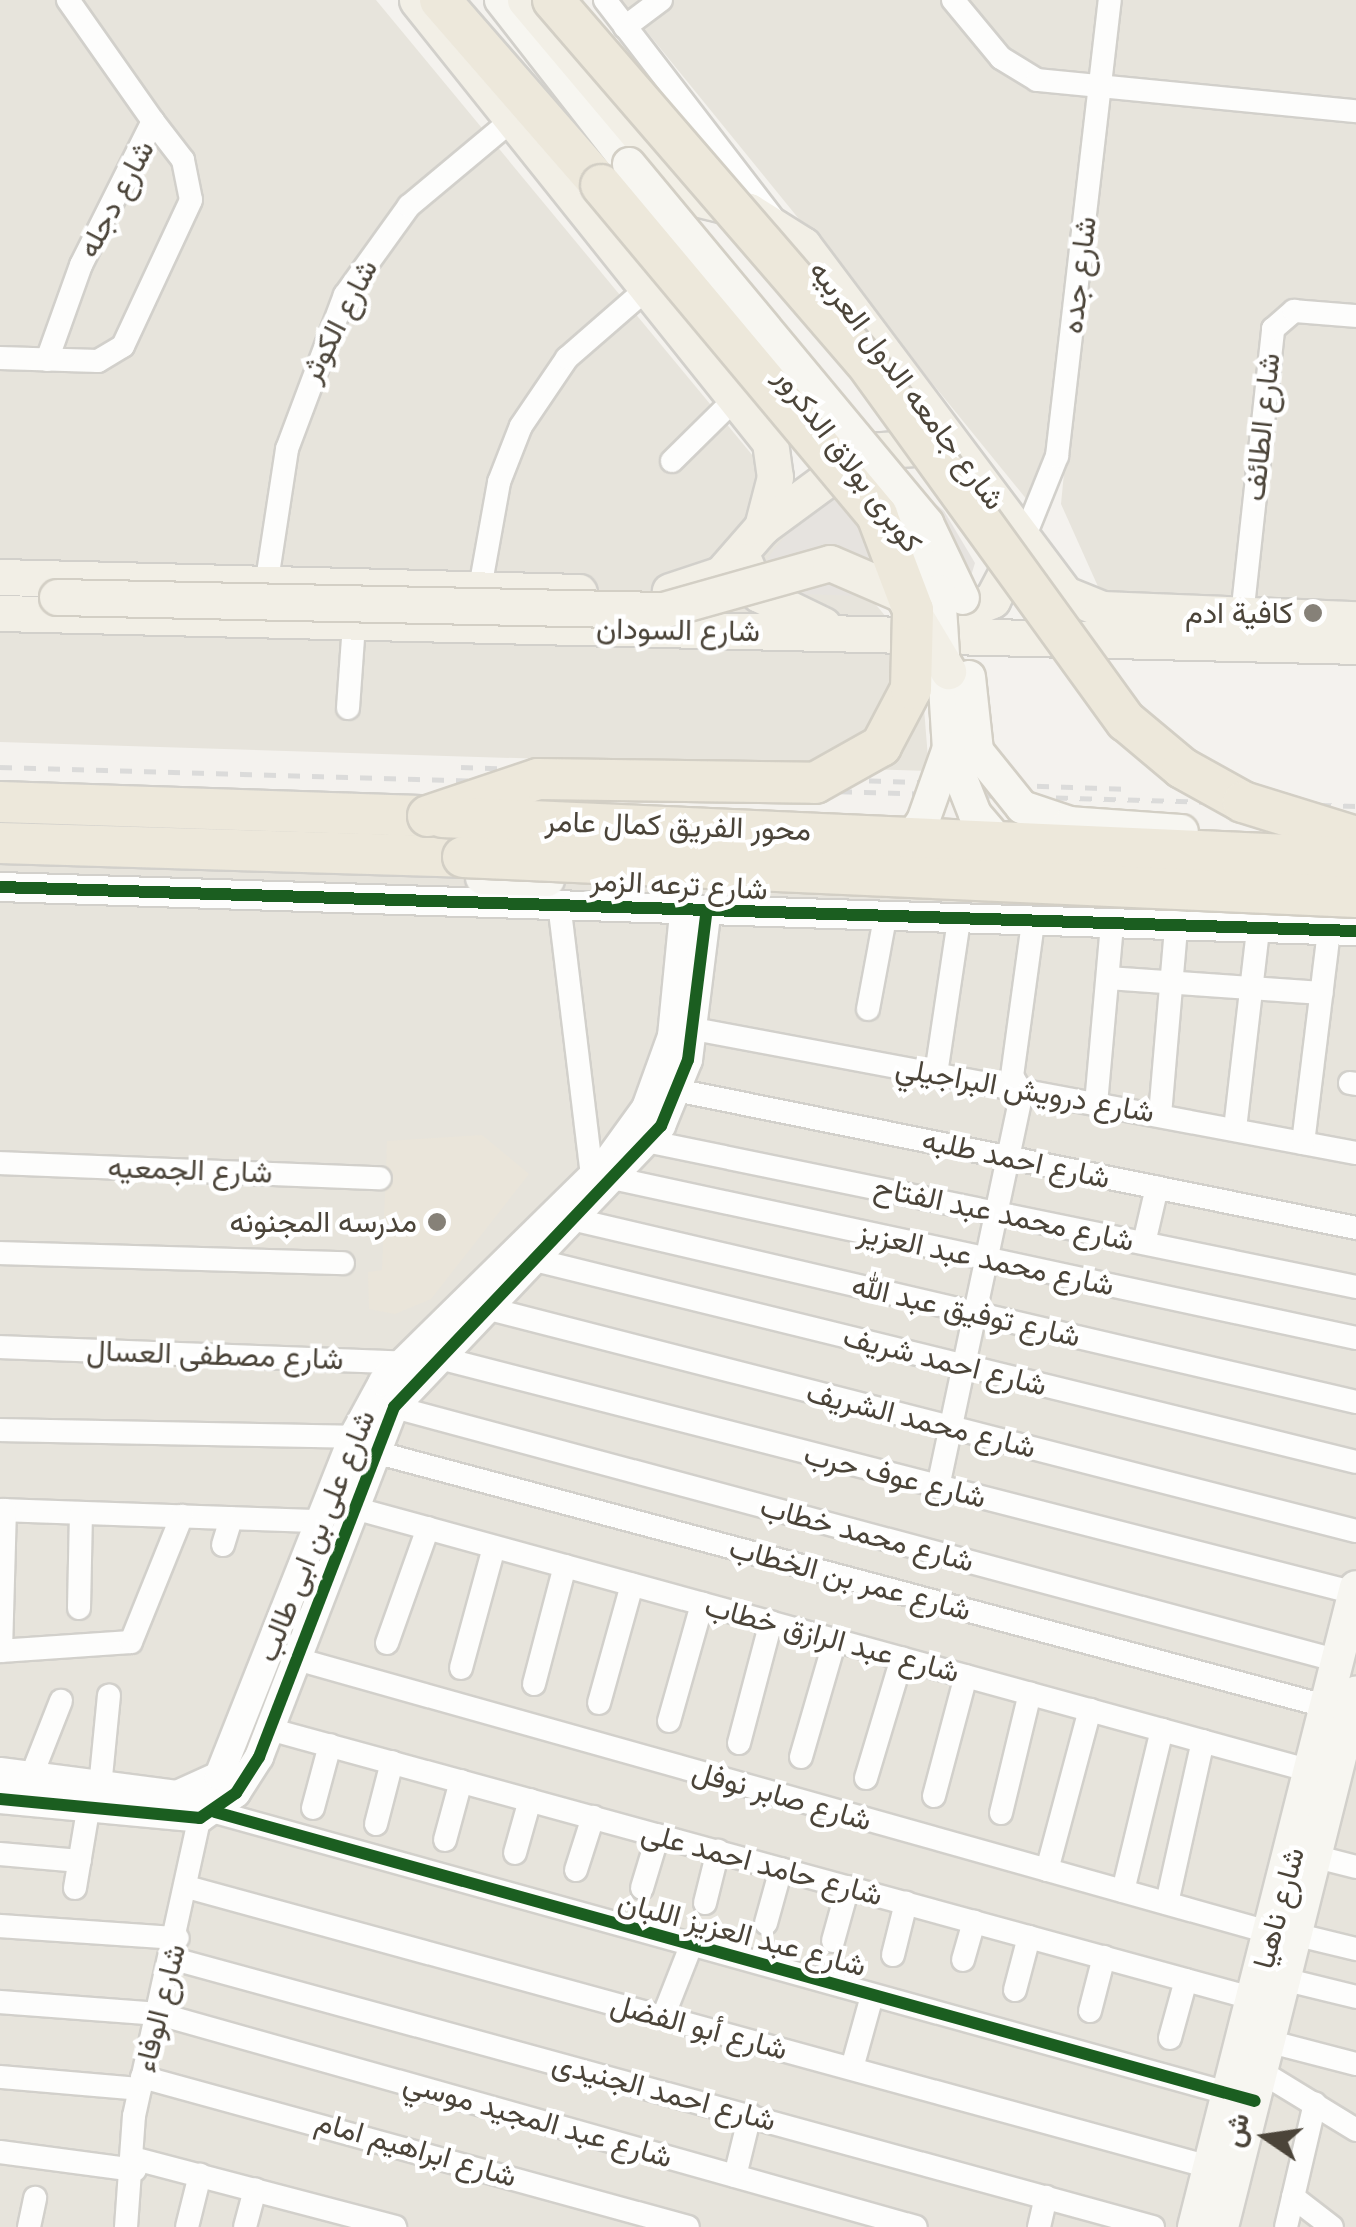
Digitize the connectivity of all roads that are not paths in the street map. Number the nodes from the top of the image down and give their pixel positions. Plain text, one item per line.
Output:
1 (68, 0) edge
2 (417, 0) edge
3 (440, 0) edge
4 (464, 0) edge
5 (501, 0) edge
6 (526, 0) edge
7 (553, 0) edge
8 (604, 0) edge
9 (661, 0) edge
10 (953, 0) edge
11 (1110, 0) edge
12 (626, 27) junction
13 (1102, 89) junction
14 (1356, 111) edge
15 (514, 119) junction
16 (153, 120) junction
17 (615, 174) junction
18 (777, 224) junction
19 (652, 284) junction
20 (1356, 316) edge
21 (0, 358) edge
22 (48, 360) junction
23 (739, 395) junction
24 (960, 446) junction
25 (672, 461) dead end
26 (1022, 543) junction
27 (742, 552) junction
28 (0, 577) edge
29 (266, 580) junction
30 (480, 588) junction
31 (0, 602) edge
32 (0, 613) edge
33 (1242, 616) junction
34 (1356, 619) edge
35 (354, 624) junction
36 (738, 631) junction
37 (848, 633) junction
38 (899, 634) junction
39 (1356, 646) edge
40 (948, 671) junction
41 (348, 708) dead end
42 (949, 748) junction
43 (0, 802) edge
44 (960, 813) dead end
45 (428, 816) junction
46 (1356, 840) edge
47 (0, 843) edge
48 (1356, 858) edge
49 (482, 878) dead end
50 (0, 887) edge
51 (554, 892) junction
52 (695, 914) junction
53 (1347, 917) edge
54 (885, 918) junction
55 (963, 921) junction
56 (1033, 924) junction
57 (1112, 926) junction
58 (1176, 928) junction
59 (1258, 930) junction
60 (1108, 978) junction
61 (1172, 982) junction
62 (1251, 988) junction
63 (1322, 993) junction
64 (868, 1009) dead end
65 (694, 1029) junction
66 (936, 1074) junction
67 (676, 1090) junction
68 (1021, 1090) junction
69 (1096, 1104) junction
70 (1160, 1116) junction
71 (1236, 1129) junction
72 (651, 1142) junction
73 (1303, 1142) junction
74 (1356, 1153) edge
75 (1009, 1157) junction
76 (0, 1162) edge
77 (380, 1178) dead end
78 (604, 1178) junction
79 (1157, 1188) junction
80 (998, 1213) junction
81 (576, 1220) junction
82 (1356, 1228) edge
83 (1144, 1243) junction
84 (0, 1254) edge
85 (535, 1260) junction
86 (989, 1260) junction
87 (342, 1263) dead end
88 (1356, 1288) edge
89 (486, 1308) junction
90 (978, 1314) junction
91 (1356, 1338) edge
92 (0, 1347) edge
93 (398, 1361) junction
94 (433, 1361) junction
95 (966, 1366) junction
96 (1356, 1402) edge
97 (394, 1408) junction
98 (952, 1428) junction
99 (0, 1430) edge
100 (362, 1444) junction
101 (1356, 1462) edge
102 (938, 1487) junction
103 (350, 1507) junction
104 (2, 1510) edge
105 (81, 1513) junction
106 (182, 1516) junction
107 (230, 1518) junction
108 (321, 1520) junction
109 (428, 1528) junction
110 (1356, 1531) edge
111 (223, 1545) dead end
112 (494, 1547) junction
113 (564, 1566) junction
114 (1, 1578) edge
115 (632, 1584) junction
116 (1355, 1590) edge
117 (702, 1604) junction
118 (79, 1608) dead end
119 (771, 1622) junction
120 (835, 1640) junction
121 (387, 1643) dead end
122 (0, 1651) edge
123 (293, 1658) junction
124 (902, 1658) junction
125 (1339, 1662) junction
126 (461, 1668) dead end
127 (966, 1676) junction
128 (534, 1684) dead end
129 (1030, 1694) junction
130 (110, 1695) dead end
131 (61, 1701) dead end
132 (599, 1703) dead end
133 (1090, 1710) junction
134 (1347, 1714) edge
135 (669, 1721) dead end
136 (270, 1729) junction
137 (1162, 1730) junction
138 (1204, 1741) junction
139 (740, 1743) dead end
140 (330, 1745) junction
141 (801, 1756) dead end
142 (392, 1762) junction
143 (0, 1772) edge
144 (32, 1777) junction
145 (866, 1778) dead end
146 (461, 1781) junction
147 (1335, 1787) edge
148 (934, 1796) dead end
149 (94, 1798) junction
150 (0, 1799) edge
151 (530, 1800) junction
152 (207, 1806) junction
153 (313, 1808) dead end
154 (1001, 1813) dead end
155 (593, 1817) junction
156 (376, 1824) dead end
157 (658, 1835) junction
158 (445, 1840) dead end
159 (718, 1852) junction
160 (0, 1854) edge
161 (515, 1854) dead end
162 (1317, 1858) junction
163 (80, 1861) junction
164 (1356, 1866) edge
165 (781, 1869) junction
166 (576, 1870) dead end
167 (1047, 1870) junction
168 (187, 1887) junction
169 (848, 1887) junction
170 (75, 1888) dead end
171 (642, 1888) dead end
172 (1123, 1890) junction
173 (704, 1902) dead end
174 (906, 1903) junction
175 (1167, 1904) junction
176 (974, 1922) junction
177 (766, 1923) dead end
178 (0, 1926) edge
179 (1285, 1934) junction
180 (1029, 1937) junction
181 (833, 1941) dead end
182 (691, 1946) junction
183 (176, 1949) junction
184 (1356, 1949) edge
185 (893, 1955) dead end
186 (1104, 1957) junction
187 (964, 1960) dead end
188 (1186, 1980) junction
189 (1287, 1980) junction
190 (1016, 1990) dead end
191 (872, 1996) junction
192 (1356, 1997) edge
193 (1254, 1998) junction
194 (0, 2002) edge
195 (1090, 2011) dead end
196 (159, 2014) junction
197 (663, 2017) junction
198 (1170, 2038) dead end
199 (1356, 2064) edge
200 (852, 2068) junction
201 (0, 2077) edge
202 (1254, 2077) junction
203 (140, 2083) junction
204 (1315, 2103) junction
205 (750, 2115) junction
206 (1356, 2130) edge
207 (0, 2152) edge
208 (135, 2164) junction
209 (1210, 2167) junction
210 (200, 2175) junction
211 (735, 2176) junction
212 (255, 2189) junction
213 (1046, 2197) junction
214 (1293, 2197) junction
215 (35, 2198) dead end
216 (303, 2202) junction
217 (369, 2224) edge
218 (30, 2227) edge
219 (126, 2227) edge
220 (187, 2227) edge
221 (244, 2227) edge
222 (296, 2227) edge
223 (396, 2227) edge
224 (688, 2227) edge
225 (916, 2227) edge
226 (1039, 2227) edge
227 (1153, 2227) edge
228 (1194, 2227) edge
229 (1222, 2227) edge
230 (1286, 2227) edge
231 (1332, 2227) edge

1 - 16 street, شارع دجله
2 - 15 main road
3 - 17 highway
4 - 17 main road, كوبرى بولاق الدكرور
5 - 17 main road, كوبرى بولاق الدكرور
6 - 18 main road
7 - 46 highway, bridge
8 - 12 street
9 - 12 street
10 - 13 street
11 - 13 street, شارع جده
12 - 18 street
13 - 14 street
13 - 26 street, شارع جده
15 - 19 main road
15 - 29 street, شارع الكوثر
16 - 22 street, شارع دجله
16 - 22 street
17 - 40 main road, كوبرى بولاق الدكرور, bridge
17 - 45 highway, bridge
17 - 46 main road, كوبرى بولاق الدكرور, bridge
18 - 24 main road, شارع جامعه الدول العربيه
19 - 23 main road
19 - 30 street
20 - 33 street, شارع الطائف
21 - 22 street
23 - 25 street
23 - 27 main road
24 - 26 main road, شارع جامعه الدول العربيه
24 - 27 main road
26 - 33 main road
26 - 38 main road
27 - 30 main road, شارع السودان
27 - 36 main road
27 - 37 main road
28 - 29 main road, شارع السودان
29 - 30 main road, شارع السودان
31 - 40 main road, bridge
32 - 35 main road, شارع السودان
33 - 34 main road
35 - 36 main road, شارع السودان
35 - 41 street
36 - 37 main road, شارع السودان
37 - 38 main road, شارع السودان
38 - 39 main road, شارع السودان
40 - 42 main road, كوبرى بولاق الدكرور, bridge
42 - 51 main road, bridge
42 - 53 main road, كوبرى بولاق الدكرور, bridge
43 - 45 highway, محور الفريق كمال عامر
44 - 55 street
45 - 48 highway, محور الفريق كمال عامر, bridge
47 - 53 highway, محور الفريق كمال عامر, bridge
49 - 51 main road
50 - 51 street, شارع ترعه الزمر
51 - 52 street, شارع ترعه الزمر
51 - 78 street
52 - 54 street, شارع ترعه الزمر
52 - 65 street, شارع على بن ابى طالب
52 - 78 street, شارع على بن ابى طالب
53 - 59 street, شارع ترعه الزمر
53 - 63 street
54 - 55 street, شارع ترعه الزمر
54 - 64 street
55 - 56 street, شارع ترعه الزمر
55 - 66 street
56 - 57 street, شارع ترعه الزمر
56 - 68 street
57 - 58 street, شارع ترعه الزمر
57 - 60 street
58 - 59 street, شارع ترعه الزمر
58 - 61 street
59 - 62 street
60 - 61 street
60 - 69 street
61 - 62 street
61 - 70 street
62 - 63 street
62 - 71 street
63 - 73 street
65 - 66 street, شارع درويش البراجيلي
65 - 67 street, شارع على بن ابى طالب
66 - 68 street, شارع درويش البراجيلي
67 - 72 street, شارع على بن ابى طالب
67 - 75 street, شارع احمد طلبه
68 - 69 street, شارع درويش البراجيلي
68 - 75 street
69 - 70 street, شارع درويش البراجيلي
70 - 71 street, شارع درويش البراجيلي
71 - 73 street, شارع درويش البراجيلي
72 - 78 street, شارع على بن ابى طالب
72 - 80 street, شارع محمد عبد الفتاح
73 - 74 street, شارع درويش البراجيلي
75 - 79 street, شارع احمد طلبه
75 - 80 street
76 - 77 street, شارع الجمعيه
78 - 81 street, شارع على بن ابى طالب
78 - 86 street, شارع محمد عبد العزيز
78 - 93 street, شارع على بن ابى طالب
79 - 82 street, شارع احمد طلبه
79 - 83 street
80 - 83 street, شارع محمد عبد الفتاح
80 - 86 street
81 - 85 street, شارع على بن ابى طالب
81 - 90 street, شارع توفيق عبد الله
83 - 88 street, شارع محمد عبد الفتاح
84 - 87 street
85 - 89 street, شارع على بن ابى طالب
85 - 95 street, شارع احمد شريف
86 - 90 street
86 - 91 street, شارع محمد عبد العزيز
89 - 94 street, شارع على بن ابى طالب
89 - 98 street, شارع محمد الشريف
90 - 95 street
90 - 96 street, شارع توفيق عبد الله
92 - 93 street, شارع مصطفى العسال
93 - 94 street, شارع مصطفى العسال
93 - 100 street, شارع على بن ابى طالب
94 - 97 street, شارع على بن ابى طالب
94 - 102 street, شارع عوف حرب
95 - 98 street
95 - 101 street, شارع احمد شريف
97 - 100 street, شارع على بن ابى طالب
97 - 125 street, شارع محمد خطاب
98 - 102 street
98 - 110 street, شارع محمد الشريف
99 - 100 street, شارع عمر بن الخطاب
100 - 103 street, شارع على بن ابى طالب
100 - 108 street, شارع على بن ابى طالب
100 - 134 street, شارع عمر بن الخطاب
102 - 116 street, شارع عوف حرب
103 - 109 street, شارع عبد الرازق خطاب
103 - 123 street, شارع على بن ابى طالب
104 - 105 street
104 - 114 street
105 - 106 street
105 - 118 street
106 - 107 street
106 - 122 street
107 - 108 street
107 - 111 street
108 - 152 street, شارع على بن ابى طالب
109 - 112 street, شارع عبد الرازق خطاب
109 - 121 street
112 - 113 street, شارع عبد الرازق خطاب
112 - 126 street
113 - 115 street, شارع عبد الرازق خطاب
113 - 128 street
114 - 122 street
115 - 117 street, شارع عبد الرازق خطاب
115 - 132 street
116 - 125 main road, شارع ناهيا
117 - 119 street, شارع عبد الرازق خطاب
117 - 135 street
119 - 120 street, شارع عبد الرازق خطاب
119 - 139 street
120 - 124 street, شارع عبد الرازق خطاب
120 - 141 street
123 - 136 street, شارع على بن ابى طالب
123 - 167 street, شارع صابر نوفل
124 - 127 street, شارع عبد الرازق خطاب
124 - 145 street
125 - 134 main road, شارع ناهيا
127 - 129 street, شارع عبد الرازق خطاب
127 - 148 street
129 - 133 street, شارع عبد الرازق خطاب
129 - 154 street
130 - 149 street
131 - 144 street
133 - 137 street, شارع عبد الرازق خطاب
133 - 167 street
134 - 147 main road, شارع ناهيا
136 - 140 street, شارع حامد احمد على
136 - 152 street, شارع على بن ابى طالب
137 - 138 street, شارع عبد الرازق خطاب
137 - 172 street
138 - 147 street, شارع عبد الرازق خطاب
138 - 175 street
140 - 142 street, شارع حامد احمد على
140 - 153 street
142 - 146 street, شارع حامد احمد على
142 - 156 street
143 - 144 street
144 - 149 street
146 - 151 street, شارع حامد احمد على
146 - 158 street
147 - 162 main road, شارع ناهيا
147 - 179 main road, شارع ناهيا
149 - 150 street
149 - 152 street
149 - 163 street
151 - 155 street, شارع حامد احمد على
151 - 161 street
152 - 168 street, شارع الوفاء
152 - 182 street, شارع عبد العزيز اللبان
155 - 157 street, شارع حامد احمد على
155 - 166 street
157 - 159 street, شارع حامد احمد على
157 - 171 street
159 - 165 street, شارع حامد احمد على
159 - 173 street
160 - 163 street
162 - 164 street
162 - 179 main road, شارع ناهيا
163 - 170 street
165 - 169 street, شارع حامد احمد على
165 - 177 street
167 - 172 street, شارع صابر نوفل
168 - 183 street, شارع الوفاء
168 - 197 street, شارع أبو الفضل
169 - 174 street, شارع حامد احمد على
169 - 181 street
172 - 175 street, شارع صابر نوفل
174 - 176 street, شارع حامد احمد على
174 - 185 street
175 - 179 street, شارع صابر نوفل
176 - 180 street, شارع حامد احمد على
176 - 187 street
178 - 183 street, شارع احمد الجنيدى
179 - 184 street, شارع صابر نوفل
179 - 189 main road, شارع ناهيا
179 - 193 main road, شارع ناهيا
180 - 186 street, شارع حامد احمد على
180 - 190 street
182 - 191 street, شارع عبد العزيز اللبان
182 - 197 street
183 - 196 street, شارع الوفاء
183 - 205 street, شارع احمد الجنيدى
186 - 188 street, شارع حامد احمد على
186 - 195 street
188 - 193 street, شارع حامد احمد على
188 - 198 street
189 - 192 street
189 - 202 main road, شارع ناهيا
191 - 200 street
191 - 202 street, شارع عبد العزيز اللبان
193 - 202 main road, شارع ناهيا
194 - 196 street, شارع عبد المجيد موسي
196 - 203 street, شارع الوفاء
196 - 211 street, شارع عبد المجيد موسي
197 - 200 street, شارع أبو الفضل
199 - 202 street
200 - 209 street, شارع أبو الفضل
201 - 203 street, شارع ابراهيم امام
202 - 204 street
202 - 209 main road, شارع ناهيا
202 - 229 main road, شارع ناهيا
203 - 208 street, شارع الوفاء
203 - 224 street, شارع ابراهيم امام
204 - 206 street
204 - 214 street
205 - 211 street
205 - 213 street, شارع احمد الجنيدى
207 - 208 street
208 - 210 street
208 - 219 street, شارع الوفاء
209 - 228 main road, شارع ناهيا
210 - 212 street
210 - 220 street
211 - 225 street, شارع عبد المجيد موسي
212 - 216 street
212 - 221 street
213 - 226 street
213 - 227 street, شارع احمد الجنيدى
214 - 230 street
214 - 231 street
215 - 218 street
216 - 217 street
216 - 222 street
217 - 223 street

